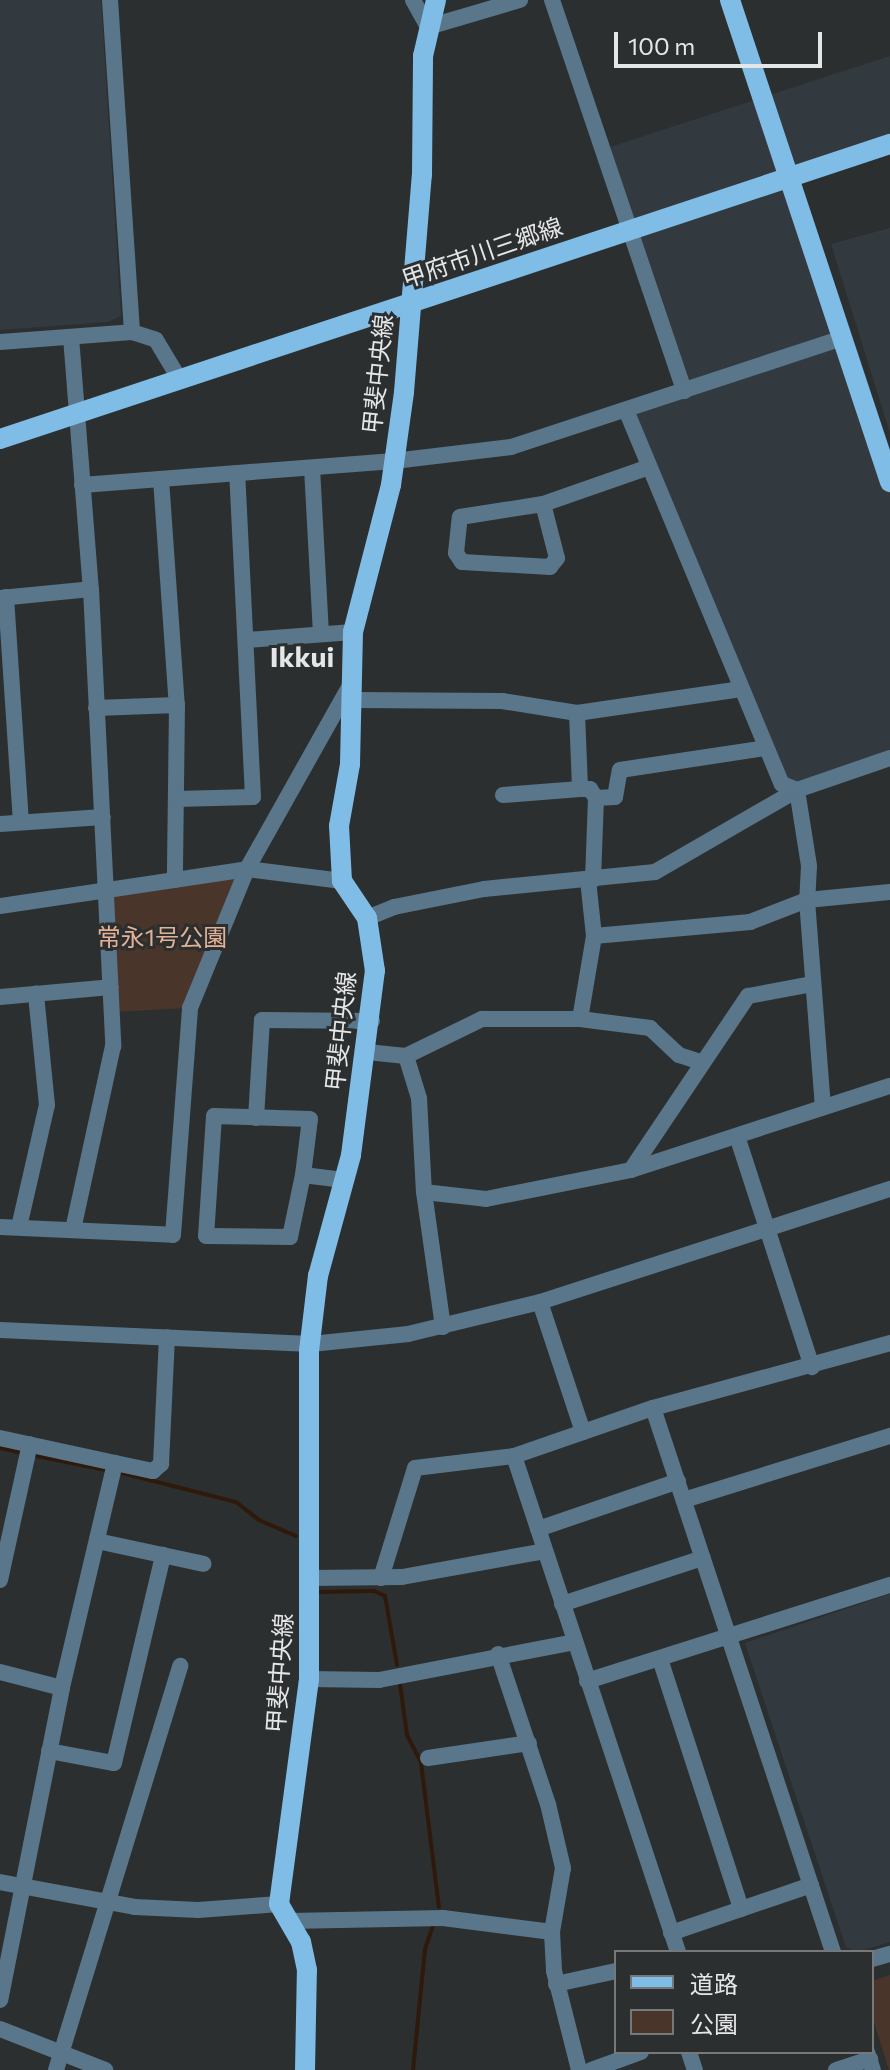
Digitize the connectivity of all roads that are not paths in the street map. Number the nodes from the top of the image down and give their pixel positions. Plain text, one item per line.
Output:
1 (110, 0) edge
2 (413, 0) edge
3 (436, 0) edge
4 (520, 0) edge
5 (552, 0) edge
6 (730, 0) edge
7 (428, 27) junction
8 (890, 144) edge
9 (789, 176) junction
10 (630, 228) junction
11 (411, 304) junction
12 (132, 332) junction
13 (71, 337) junction
14 (843, 338) junction
15 (0, 342) edge
16 (180, 380) junction
17 (684, 391) junction
18 (626, 410) junction
19 (77, 414) junction
20 (0, 439) edge
21 (394, 461) junction
22 (649, 467) junction
23 (312, 468) junction
24 (237, 473) junction
25 (161, 479) junction
26 (890, 482) edge
27 (82, 485) junction
28 (543, 504) junction
29 (91, 589) junction
30 (3, 597) edge
31 (353, 632) junction
32 (321, 634) junction
33 (246, 640) junction
34 (741, 689) junction
35 (353, 690) junction
36 (177, 705) junction
37 (96, 708) junction
38 (577, 713) junction
39 (765, 748) junction
40 (890, 758) edge
41 (580, 789) junction
42 (797, 790) junction
43 (503, 795) dead end
44 (596, 798) junction
45 (176, 799) junction
46 (103, 817) junction
47 (21, 822) junction
48 (0, 824) edge
49 (247, 869) junction
50 (175, 880) junction
51 (590, 880) junction
52 (342, 881) junction
53 (107, 891) junction
54 (890, 892) edge
55 (807, 900) junction
56 (0, 906) edge
57 (367, 918) junction
58 (594, 936) junction
59 (813, 984) junction
60 (111, 987) junction
61 (36, 994) junction
62 (0, 997) edge
63 (580, 1019) junction
64 (372, 1021) junction
65 (367, 1052) junction
66 (406, 1056) junction
67 (701, 1062) junction
68 (890, 1086) edge
69 (823, 1107) junction
70 (256, 1118) junction
71 (737, 1136) junction
72 (631, 1170) junction
73 (303, 1175) junction
74 (344, 1180) junction
75 (890, 1189) edge
76 (424, 1192) junction
77 (0, 1227) edge
78 (19, 1227) junction
79 (73, 1229) junction
80 (767, 1230) junction
81 (540, 1302) junction
82 (443, 1327) junction
83 (0, 1330) edge
84 (167, 1337) junction
85 (890, 1343) edge
86 (311, 1344) junction
87 (812, 1367) junction
88 (653, 1408) junction
89 (583, 1432) junction
90 (890, 1436) edge
91 (0, 1438) edge
92 (30, 1444) junction
93 (514, 1456) junction
94 (115, 1463) junction
95 (678, 1481) junction
96 (684, 1500) junction
97 (538, 1529) junction
98 (97, 1541) junction
99 (545, 1551) junction
100 (163, 1555) junction
101 (703, 1558) junction
102 (204, 1564) dead end
103 (309, 1578) junction
104 (381, 1578) junction
105 (0, 1580) edge
106 (890, 1585) edge
107 (562, 1604) junction
108 (730, 1638) junction
109 (574, 1642) junction
110 (498, 1654) junction
111 (660, 1659) junction
112 (180, 1666) dead end
113 (0, 1672) edge
114 (309, 1679) junction
115 (587, 1681) junction
116 (62, 1688) junction
117 (529, 1743) junction
118 (49, 1751) junction
119 (428, 1758) dead end
120 (0, 1882) edge
121 (811, 1885) junction
122 (22, 1887) junction
123 (108, 1905) junction
124 (741, 1909) junction
125 (284, 1912) junction
126 (552, 1932) junction
127 (671, 1933) junction
128 (677, 1950) edge
129 (832, 1950) edge
130 (614, 1971) edge
131 (556, 1984) junction
132 (0, 2000) edge
133 (0, 2029) edge
134 (635, 2054) edge
135 (870, 2060) edge
136 (58, 2062) edge
137 (105, 2070) edge
138 (305, 2070) edge
139 (579, 2070) edge
140 (591, 2070) edge
141 (836, 2070) edge

1 - 12 street
2 - 7 street
3 - 7 main road, 甲斐中央線
4 - 7 street
5 - 10 street
6 - 9 main road
7 - 11 main road, 甲斐中央線
8 - 9 main road, 甲府市川三郷線
9 - 10 main road, 甲府市川三郷線
9 - 14 main road
10 - 11 main road, 甲府市川三郷線
10 - 17 street
11 - 16 main road, 甲府市川三郷線
11 - 21 main road, 甲斐中央線
12 - 13 street
12 - 16 street
13 - 15 street
13 - 19 street
14 - 17 street
14 - 26 main road
16 - 19 main road, 甲府市川三郷線
17 - 18 street
18 - 21 street
18 - 22 street
19 - 20 main road, 甲府市川三郷線
19 - 27 street
21 - 23 street
21 - 31 main road, 甲斐中央線
22 - 28 street
22 - 34 street
23 - 24 street
23 - 32 street
24 - 25 street
24 - 33 street
25 - 27 street
25 - 36 street
27 - 29 street
28 - 28 street
29 - 30 street
29 - 37 street
30 - 47 street
31 - 32 street
31 - 35 main road, 甲斐中央線
32 - 33 street
33 - 45 street
34 - 38 street
34 - 39 street
35 - 38 street
35 - 49 street
35 - 52 main road, 甲斐中央線
36 - 37 street
36 - 45 street
37 - 46 street
38 - 41 street
39 - 42 street
39 - 44 street
40 - 42 street
41 - 43 street
41 - 44 street
42 - 51 street
42 - 55 street
44 - 51 street
45 - 50 street
46 - 47 street
46 - 53 street
47 - 48 street
49 - 50 street
49 - 52 street
49 - 79 street
50 - 53 street
51 - 57 street
51 - 58 street
52 - 57 main road, 甲斐中央線
53 - 56 street
53 - 60 street
54 - 55 street
55 - 58 street
55 - 59 street
57 - 64 main road, 甲斐中央線
58 - 63 street
59 - 67 street
59 - 69 street
60 - 61 street
60 - 79 street
61 - 62 street
61 - 78 street
63 - 66 street
63 - 67 street
64 - 65 main road, 甲斐中央線
64 - 70 street
65 - 66 street
65 - 74 main road, 甲斐中央線
66 - 76 street
67 - 72 street
68 - 69 street
69 - 71 street
70 - 73 street
70 - 73 street
71 - 72 street
71 - 80 street
72 - 76 street
73 - 74 street
74 - 86 main road, 甲斐中央線
75 - 80 street
76 - 82 street
77 - 78 street
78 - 79 street
80 - 81 street
80 - 87 street
81 - 82 street
81 - 89 street
82 - 86 street
83 - 84 street
84 - 86 street
84 - 94 street
85 - 87 street
86 - 103 main road, 甲斐中央線
87 - 88 street
88 - 89 street
88 - 95 street
89 - 93 street
90 - 96 street
91 - 92 street
92 - 94 street
92 - 105 street
93 - 97 street
93 - 104 street
94 - 98 street
95 - 96 street
95 - 97 street
96 - 101 street
97 - 99 street
98 - 100 street
98 - 116 street
99 - 104 street
99 - 107 street
100 - 102 street
100 - 118 street
101 - 107 street
101 - 108 street
103 - 104 street
103 - 114 main road, 甲斐中央線
106 - 108 street
107 - 109 street
108 - 111 street
108 - 121 street
109 - 110 street
109 - 115 street
110 - 114 street
110 - 117 street
111 - 115 street
111 - 124 street
112 - 123 street
113 - 116 street
114 - 125 main road, 甲斐中央線
115 - 127 street
116 - 118 street
117 - 119 street
117 - 126 street
118 - 122 street
120 - 122 street
121 - 124 street
121 - 129 street
122 - 123 street
122 - 132 street
123 - 125 street
123 - 136 street
124 - 127 street
125 - 126 street
125 - 138 main road
126 - 131 street
127 - 128 street
130 - 131 street
131 - 139 street
133 - 136 street
134 - 140 street
135 - 141 street
136 - 137 street

